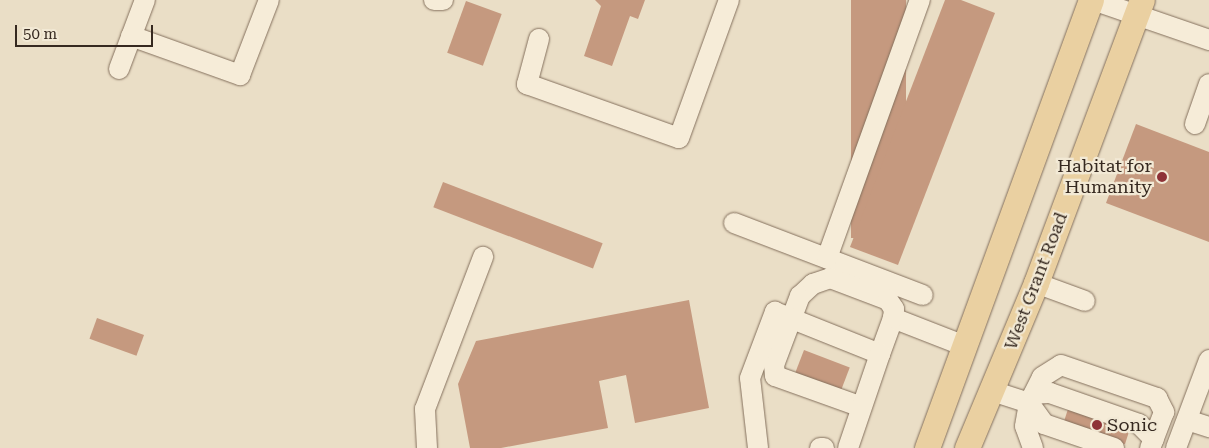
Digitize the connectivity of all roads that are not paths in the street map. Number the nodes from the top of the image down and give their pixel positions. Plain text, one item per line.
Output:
1 (145, 0) edge
2 (269, 0) edge
3 (434, 0) edge
4 (443, 0) edge
5 (729, 0) edge
6 (920, 0) edge
7 (1092, 0) edge
8 (1139, 7) edge
9 (131, 36) junction
10 (539, 39) dead end
11 (1209, 40) edge
12 (119, 69) dead end
13 (1209, 84) edge
14 (1195, 124) dead end
15 (734, 223) dead end
16 (483, 257) dead end
17 (827, 258) junction
18 (1036, 283) junction
19 (923, 295) dead end
20 (1085, 301) dead end
21 (893, 318) junction
22 (792, 319) junction
23 (965, 346) junction
24 (880, 354) junction
25 (1207, 369) edge
26 (992, 391) junction
27 (1031, 399) junction
28 (859, 406) junction
29 (1187, 420) junction
30 (1209, 427) edge
31 (1155, 445) edge
32 (427, 448) edge
33 (758, 448) edge
34 (820, 448) edge
35 (824, 448) edge
36 (848, 448) edge
37 (928, 448) edge
38 (967, 448) edge
39 (1033, 448) edge
40 (1114, 448) edge
41 (1176, 448) edge

1 - 9 street
2 - 9 street
3 - 4 street
5 - 10 street
6 - 17 street
7 - 8 street
7 - 23 main road
8 - 11 street
8 - 18 main road, West Grant Road
9 - 12 street
13 - 14 street
15 - 17 street
16 - 32 street
17 - 19 street
18 - 20 street
18 - 26 main road, West Grant Road
21 - 22 street
21 - 23 street
21 - 24 street
22 - 24 street
22 - 28 street
22 - 33 street
23 - 37 main road
24 - 28 street
25 - 29 street
26 - 27 street
26 - 38 main road, West Grant Road
27 - 31 street
27 - 31 street
27 - 39 street
27 - 40 street
28 - 36 street
29 - 30 street
29 - 41 street
34 - 35 street

